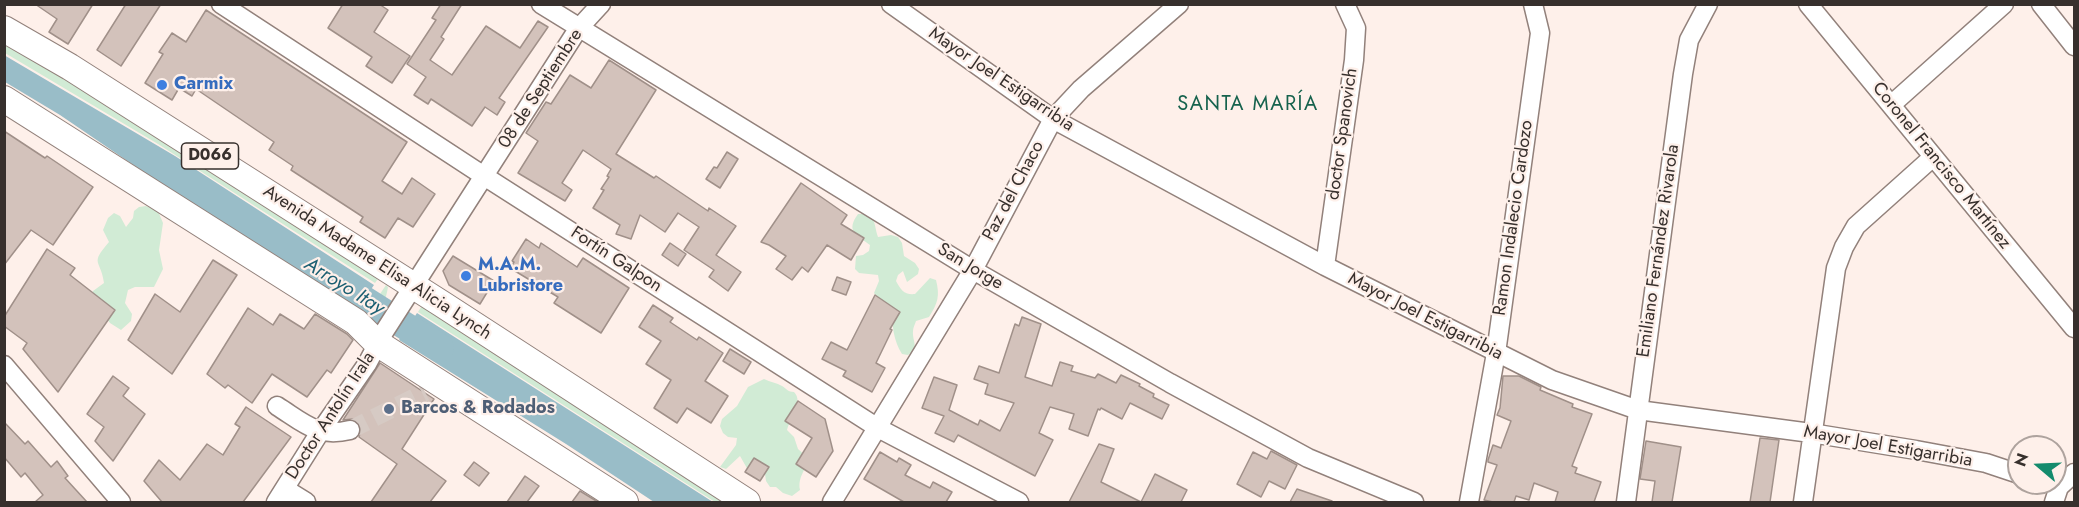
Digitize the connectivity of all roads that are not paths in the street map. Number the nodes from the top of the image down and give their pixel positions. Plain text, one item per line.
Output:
1 (221, 4) edge
2 (541, 4) edge
3 (601, 4) edge
4 (1179, 4) edge
5 (1345, 4) edge
6 (1533, 4) edge
7 (1708, 4) edge
8 (1808, 4) edge
9 (2004, 4) edge
10 (2041, 4) edge
11 (895, 6) edge
12 (4, 29) edge
13 (578, 29) junction
14 (2074, 46) edge
15 (4, 99) edge
16 (1891, 105) junction
17 (1053, 119) junction
18 (1933, 157) junction
19 (484, 176) junction
20 (1325, 266) junction
21 (973, 270) junction
22 (410, 293) junction
23 (2074, 328) edge
24 (382, 336) junction
25 (1496, 353) junction
26 (4, 365) edge
27 (277, 406) dead end
28 (1638, 410) junction
29 (878, 428) junction
30 (350, 430) tunnel mouth
31 (320, 432) junction
32 (1811, 433) junction
33 (2007, 470) edge
34 (280, 496) edge
35 (121, 502) edge
36 (306, 502) edge
37 (625, 502) edge
38 (747, 502) edge
39 (832, 502) edge
40 (1019, 502) edge
41 (1414, 502) edge
42 (1469, 502) edge
43 (1626, 502) edge
44 (1803, 502) edge

1 - 19 street, Fortín Galpon
2 - 13 street, San Jorge
3 - 13 street, 08 de Septiembre
4 - 17 street, Paz del Chaco
5 - 20 street, doctor Spanovich
6 - 25 street, Ramon Indalecio Cardozo
7 - 28 street, Emiliano Fernández Rivarola
8 - 16 street, Coronel Francisco Martínez
9 - 16 street
10 - 14 street
11 - 17 street, Mayor Joel Estigarribia
12 - 22 highway, Avenida Madame Elisa Alicia Lynch / D066
13 - 19 street, 08 de Septiembre
13 - 21 street, San Jorge
15 - 24 highway
16 - 18 street, Coronel Francisco Martínez
17 - 20 street, Mayor Joel Estigarribia
17 - 21 street, Paz del Chaco
18 - 23 street, Coronel Francisco Martínez
18 - 32 street
19 - 22 street, 08 de Septiembre
19 - 29 street, Fortín Galpon
20 - 25 street, Mayor Joel Estigarribia
21 - 29 street, Paz del Chaco
21 - 41 street, San Jorge
22 - 24 street, Doctor Antolín Irala
22 - 38 highway, Avenida Madame Elisa Alicia Lynch / D066
24 - 31 street, Doctor Antolín Irala
24 - 37 highway
25 - 28 street, Mayor Joel Estigarribia
25 - 42 street, Ramon Indalecio Cardozo
26 - 35 street
27 - 31 street
28 - 32 street, Mayor Joel Estigarribia
28 - 43 street, Emiliano Fernández Rivarola
29 - 39 street, Paz del Chaco
29 - 40 street, Fortín Galpon
30 - 31 street
31 - 34 street, Doctor Antolín Irala
32 - 33 street, Mayor Joel Estigarribia
32 - 44 street
34 - 36 street

